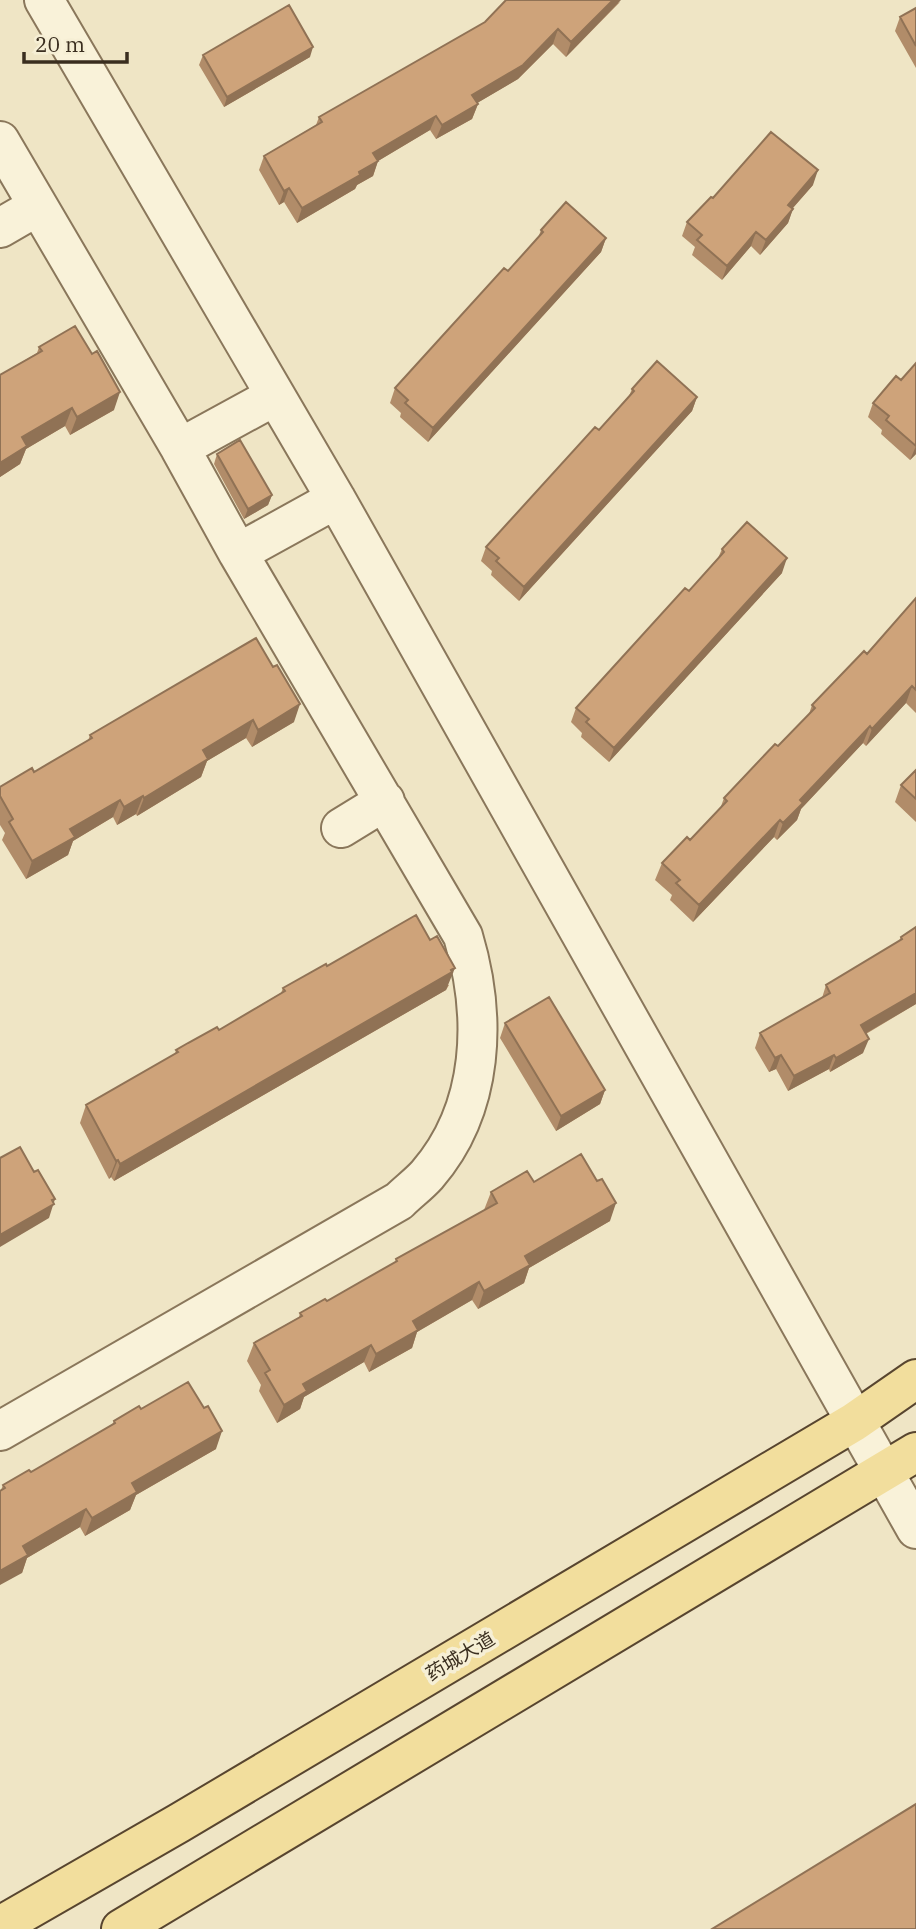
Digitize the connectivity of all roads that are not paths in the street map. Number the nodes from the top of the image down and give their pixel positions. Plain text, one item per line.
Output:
1 (44, 0) edge
2 (0, 141) edge
3 (38, 206) junction
4 (0, 228) edge
5 (275, 396) junction
6 (180, 448) junction
7 (336, 499) junction
8 (238, 553) junction
9 (385, 801) junction
10 (341, 828) dead end
11 (916, 1379) edge
12 (854, 1422) junction
13 (0, 1431) edge
14 (916, 1452) edge
15 (884, 1473) junction
16 (916, 1529) edge
17 (2, 1921) edge
18 (121, 1929) edge

1 - 5 street
2 - 3 street
3 - 4 street
3 - 6 street
5 - 6 street
5 - 7 street
6 - 8 street
7 - 8 street
7 - 12 street
8 - 9 street
9 - 10 street
9 - 13 street
11 - 12 main road, 药城大道
12 - 15 street
12 - 17 main road, 药城大道
14 - 15 main road
15 - 16 street
15 - 18 main road

